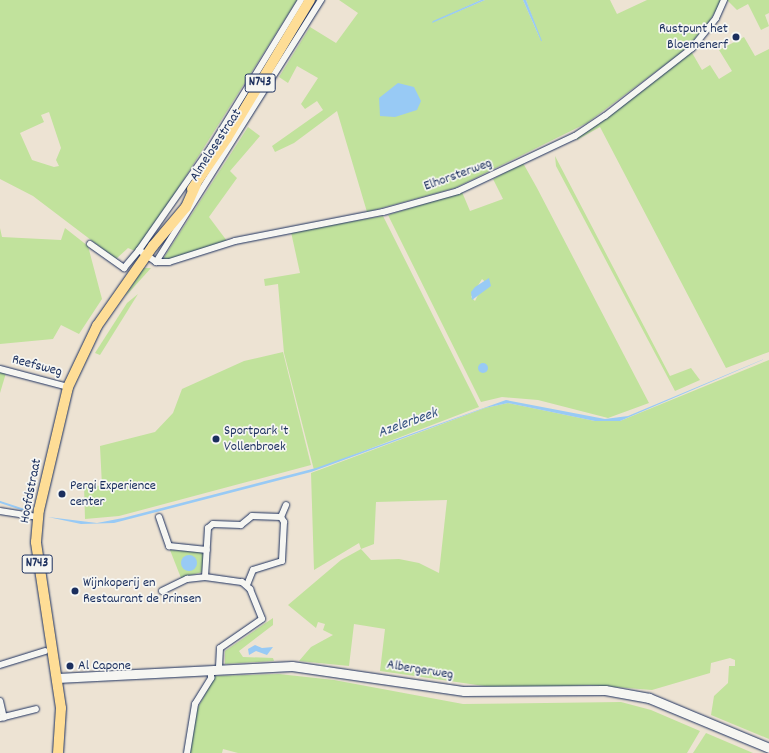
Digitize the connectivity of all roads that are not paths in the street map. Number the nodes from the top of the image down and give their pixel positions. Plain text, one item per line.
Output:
1 (301, 0) edge
2 (310, 0) edge
3 (321, 0) edge
4 (724, 0) edge
5 (90, 244) dead end
6 (143, 253) junction
7 (156, 262) junction
8 (0, 369) edge
9 (68, 387) junction
10 (286, 504) dead end
11 (0, 511) edge
12 (39, 517) junction
13 (158, 517) dead end
14 (281, 517) junction
15 (207, 550) junction
16 (205, 577) junction
17 (247, 586) junction
18 (162, 591) dead end
19 (45, 651) dead end
20 (0, 665) edge
21 (215, 669) junction
22 (57, 678) junction
23 (0, 701) edge
24 (36, 709) dead end
25 (2, 718) edge
26 (769, 748) edge
27 (58, 753) edge
28 (187, 753) edge

1 - 6 street, Almelosestraat
2 - 6 main road, Almelosestraat / N743
3 - 7 street, Almelosestraat
4 - 7 street, Elhorsterweg
5 - 6 street
6 - 7 street
6 - 9 main road, Hoofdstraat / N743
8 - 9 street, Reefsweg
9 - 12 main road, Hoofdstraat / N743
10 - 14 street
11 - 12 street
12 - 22 main road, Hoofdstraat / N743
13 - 15 street
14 - 15 street
14 - 17 street
15 - 16 street
16 - 17 street
16 - 18 street
17 - 21 street
19 - 20 street
21 - 22 main road, Albergerweg
21 - 26 main road, Albergerweg
21 - 28 street
22 - 27 main road, Hoofdstraat / N743
23 - 25 street
24 - 25 street

